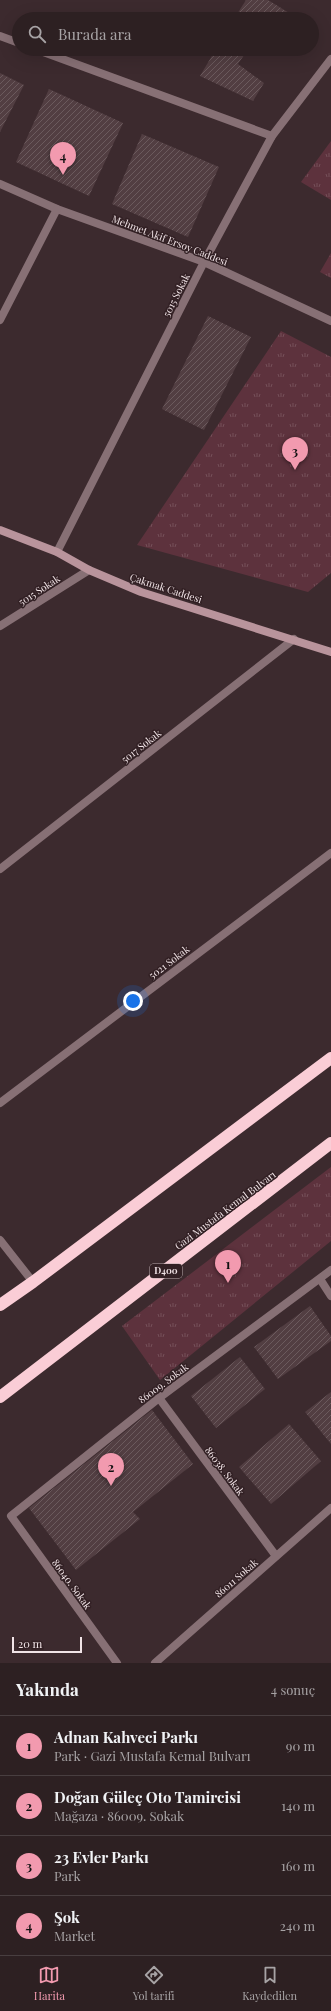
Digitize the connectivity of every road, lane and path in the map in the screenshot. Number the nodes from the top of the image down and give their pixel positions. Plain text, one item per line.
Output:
1 (0, 36) edge
2 (12, 40) edge
3 (54, 56) edge
4 (331, 59) edge
5 (272, 136) junction
6 (0, 184) edge
7 (57, 209) junction
8 (204, 262) junction
9 (0, 320) edge
10 (331, 321) edge
11 (0, 530) edge
12 (57, 552) junction
13 (89, 570) junction
14 (0, 626) edge
15 (294, 639) junction
16 (331, 652) edge
17 (331, 853) edge
18 (0, 869) edge
19 (331, 1058) edge
20 (0, 1103) edge
21 (331, 1143) edge
22 (0, 1240) edge
23 (331, 1270) edge
24 (320, 1279) junction
25 (34, 1282) junction
26 (331, 1296) edge
27 (0, 1305) edge
28 (0, 1397) edge
29 (159, 1398) junction
30 (331, 1508) edge
31 (11, 1516) joint
32 (276, 1556) junction
33 (117, 1663) edge
34 (155, 1663) edge

1 - 2 street
3 - 5 street
4 - 5 street, 5015 Sokak
5 - 8 street, 5015 Sokak
6 - 7 street, Mehmet Akif Ersoy Caddesi
7 - 8 street, Mehmet Akif Ersoy Caddesi
7 - 9 street
8 - 10 street, Mehmet Akif Ersoy Caddesi
8 - 12 street, 5015 Sokak
11 - 12 street, Çakmak Caddesi
12 - 13 street, Çakmak Caddesi
13 - 14 street, 5015 Sokak
13 - 15 street, Çakmak Caddesi
15 - 16 street, Çakmak Caddesi
15 - 18 street, 5017 Sokak
17 - 20 street, 5021 Sokak
19 - 25 highway
21 - 28 highway, Gazi Mustafa Kemal Bulvarı / D400
22 - 25 street
23 - 24 street, 86009. Sokak
24 - 26 street
24 - 29 street, 86009. Sokak
25 - 27 highway
29 - 31 street, 86009. Sokak
29 - 32 street, 86038. Sokak
30 - 32 street, 86011 Sokak
31 - 33 street, 86040. Sokak
32 - 34 street, 86011 Sokak

